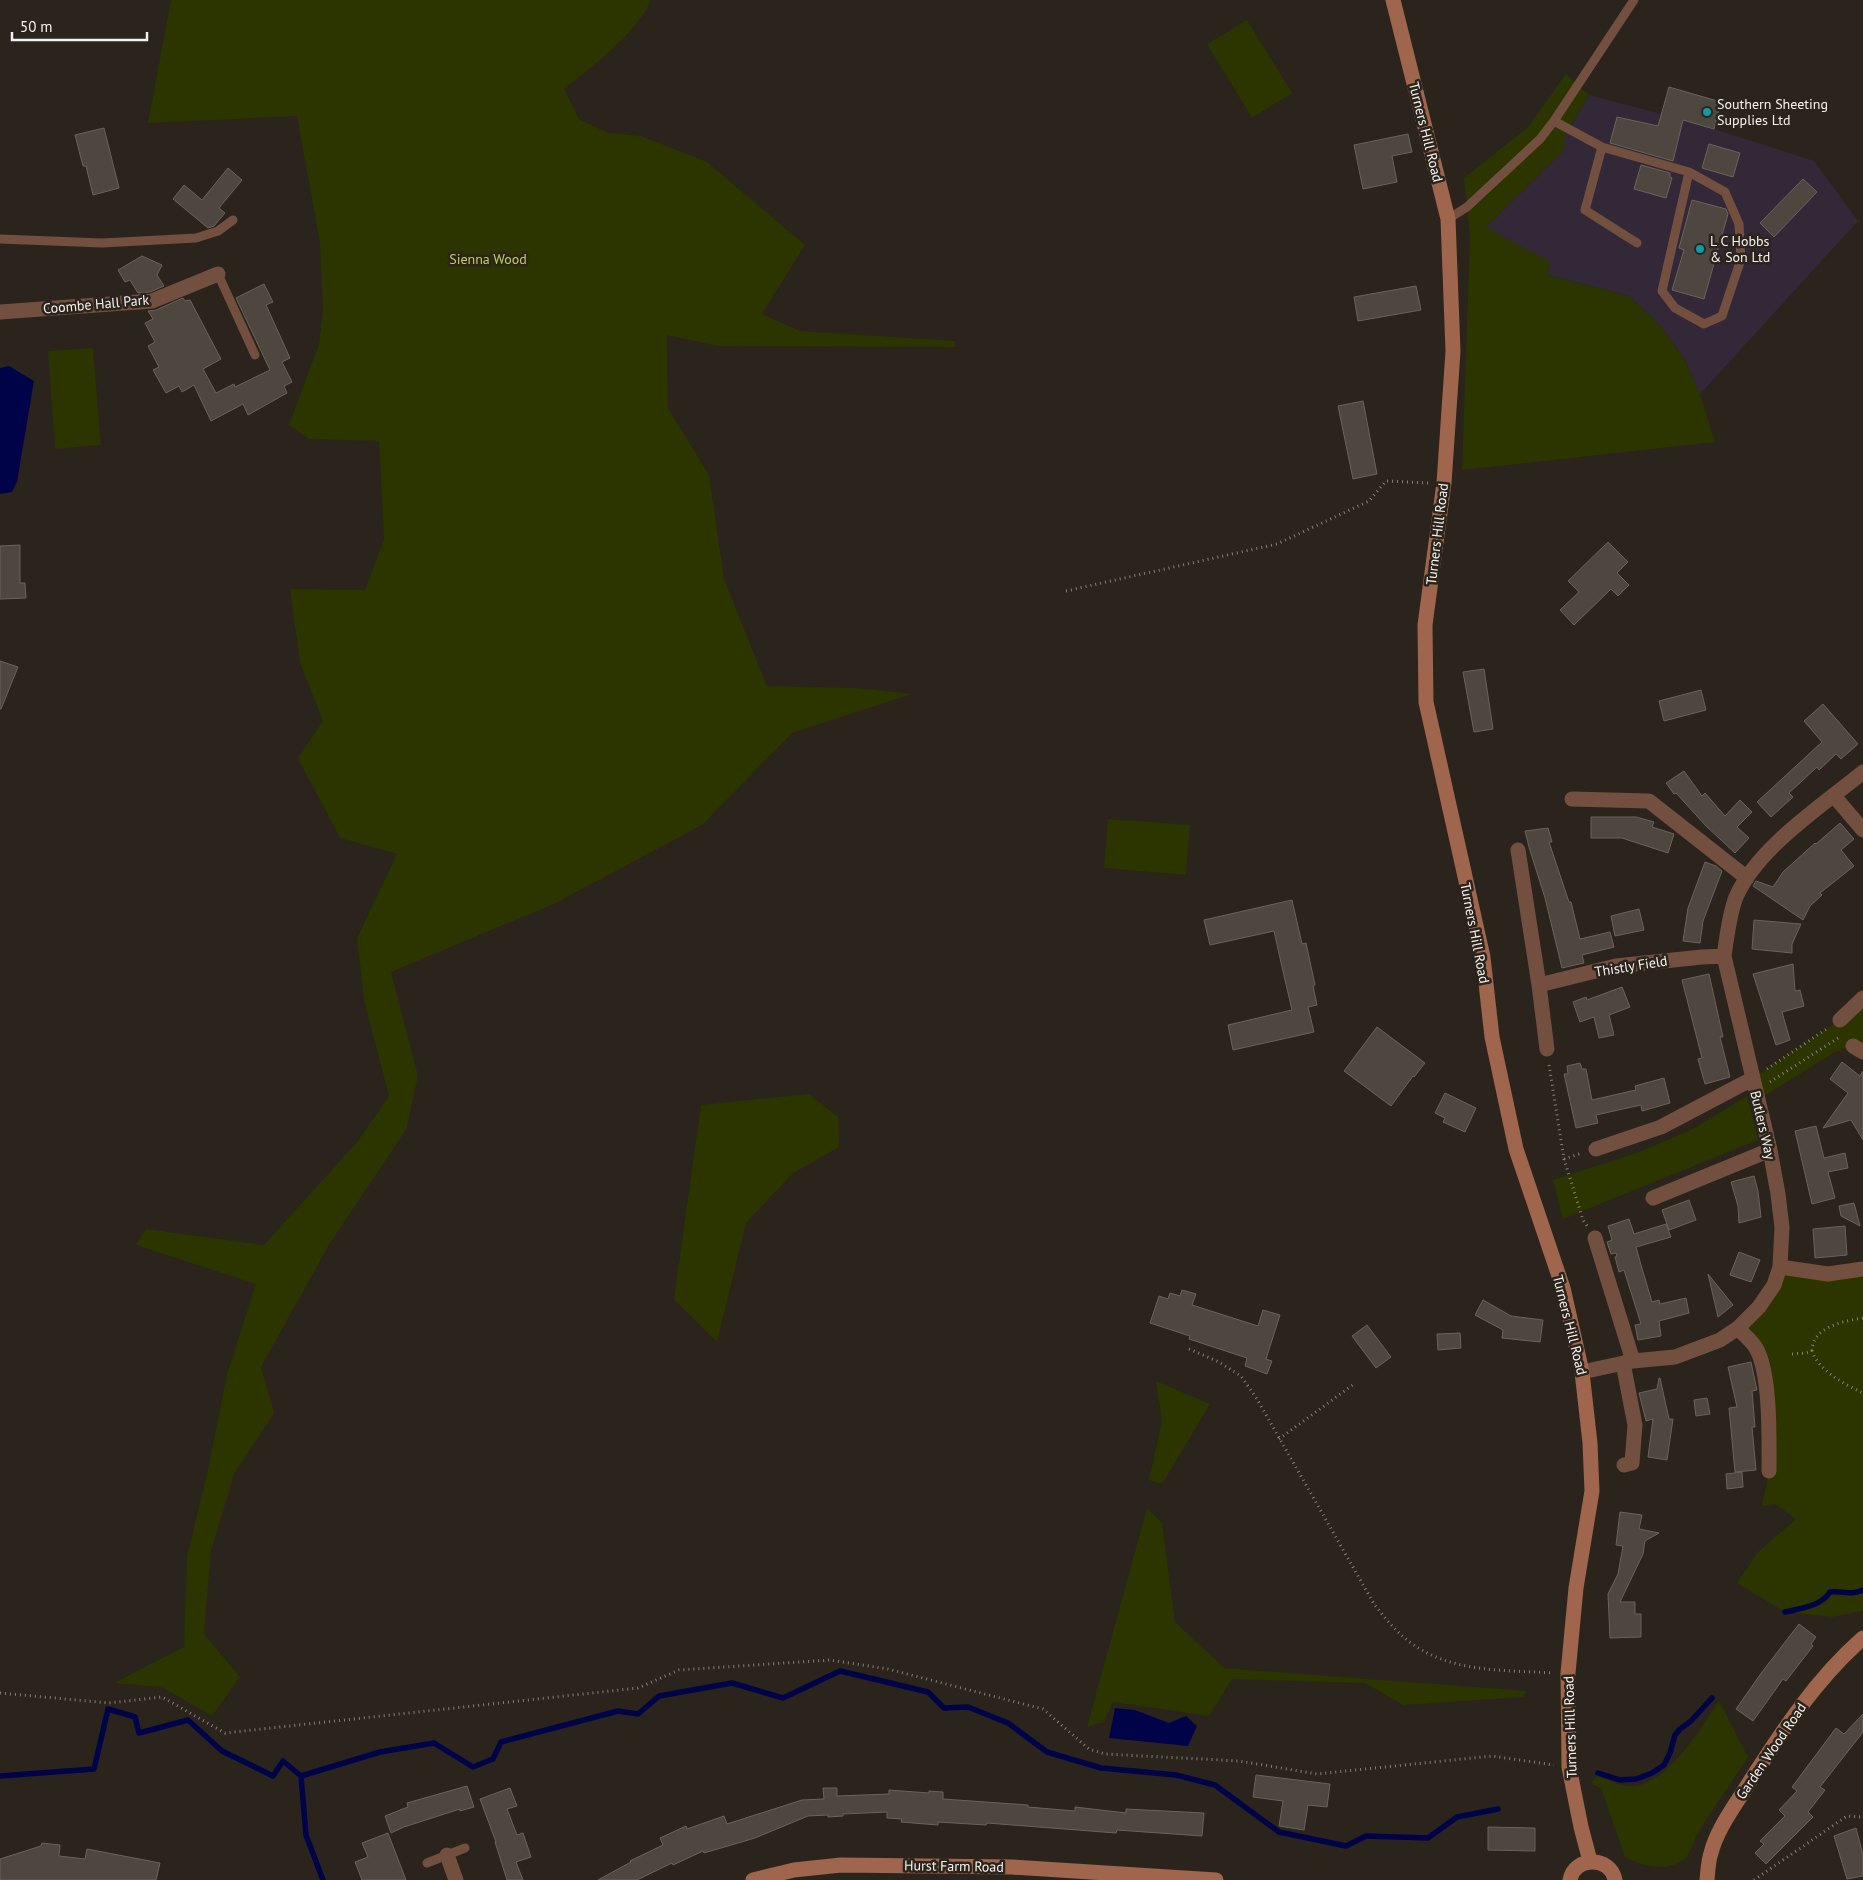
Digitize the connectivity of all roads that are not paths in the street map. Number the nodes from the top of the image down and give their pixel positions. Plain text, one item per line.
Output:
1 (1393, 0) edge
2 (1634, 0) edge
3 (1554, 121) junction
4 (1602, 147) junction
5 (1689, 172) junction
6 (1448, 219) junction
7 (234, 220) dead end
8 (0, 239) edge
9 (1637, 243) dead end
10 (218, 274) joint
11 (0, 312) edge
12 (255, 356) dead end
13 (1863, 772) edge
14 (1834, 796) junction
15 (1572, 799) dead end
16 (1863, 830) edge
17 (1518, 850) dead end
18 (1747, 878) junction
19 (1724, 956) junction
20 (1540, 985) junction
21 (1863, 998) edge
22 (1840, 1020) road end
23 (1546, 1049) road end
24 (1753, 1085) junction
25 (1596, 1149) dead end
26 (1770, 1150) junction
27 (1653, 1198) dead end
28 (1595, 1238) dead end
29 (1780, 1267) junction
30 (1863, 1269) edge
31 (1738, 1328) junction
32 (1628, 1362) junction
33 (1582, 1372) junction
34 (1624, 1465) dead end
35 (1769, 1471) dead end
36 (1863, 1638) edge
37 (465, 1848) dead end
38 (447, 1855) junction
39 (1590, 1861) junction
40 (427, 1863) dead end
41 (456, 1880) edge
42 (753, 1880) edge
43 (1216, 1880) edge
44 (1570, 1880) edge
45 (1615, 1880) edge
46 (1707, 1880) edge

1 - 6 main road, Turners Hill Road
2 - 3 lane
3 - 4 lane
3 - 6 lane
4 - 5 lane
4 - 9 lane
5 - 5 lane
6 - 33 main road, Turners Hill Road
7 - 8 lane
10 - 11 street, Coombe Hall Park
10 - 12 lane
13 - 14 street
14 - 16 street
14 - 18 street
15 - 18 street
17 - 20 street
18 - 19 street
19 - 20 street, Thistly Field
19 - 24 street
20 - 23 street
21 - 22 street
24 - 25 street, Butlers Way
24 - 26 street, Butlers Way
26 - 27 street
26 - 29 street, Butlers Way
28 - 32 street
29 - 30 street
29 - 31 street, Butlers Way
31 - 32 street, Butlers Way
31 - 35 street
32 - 33 street, Butlers Way
32 - 34 street
33 - 39 main road, Turners Hill Road
36 - 46 main road, Garden Wood Road
37 - 38 lane
38 - 40 lane
38 - 41 street
39 - 44 main road
39 - 45 main road
42 - 43 main road, Hurst Farm Road

